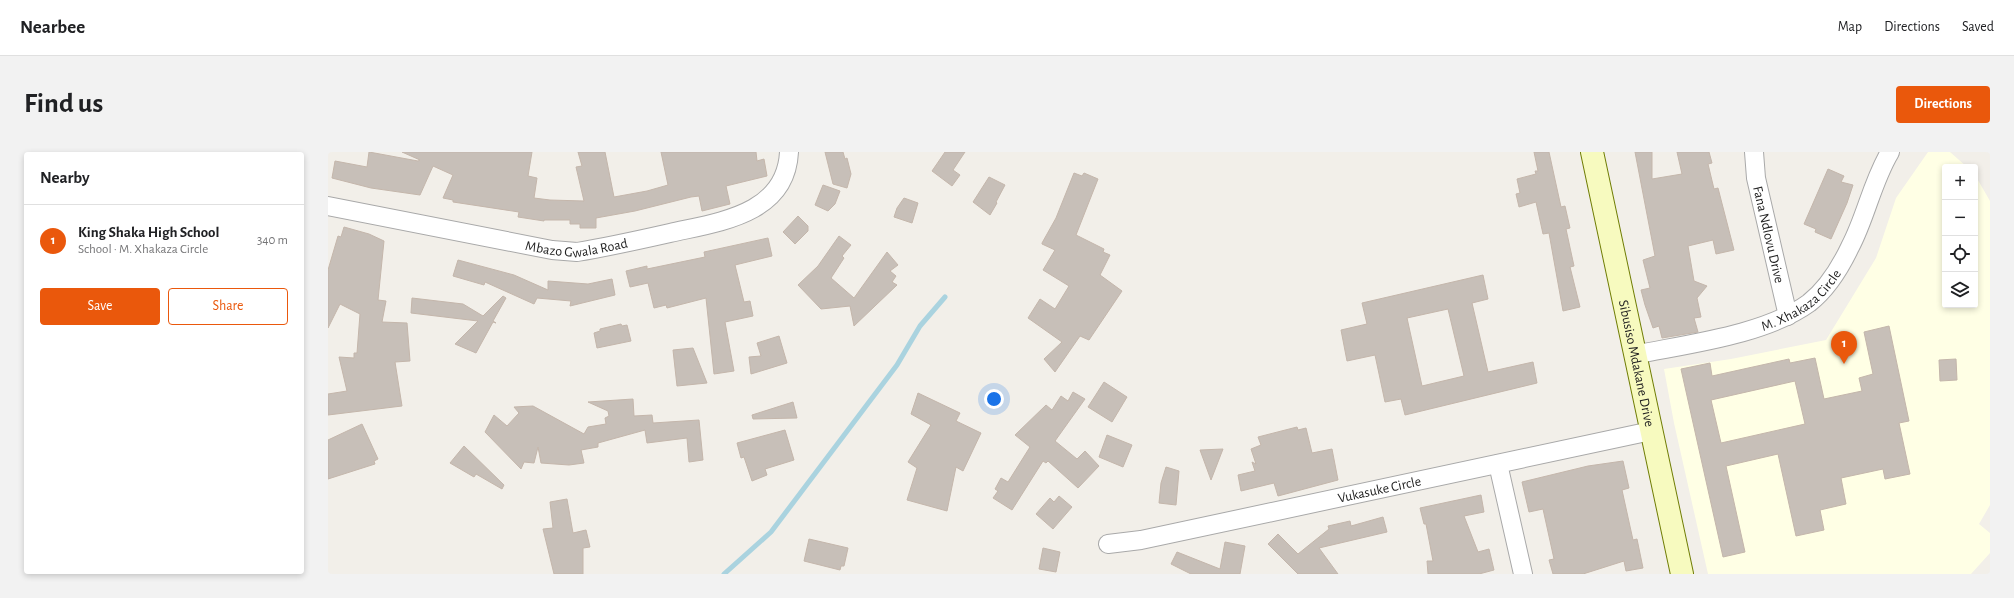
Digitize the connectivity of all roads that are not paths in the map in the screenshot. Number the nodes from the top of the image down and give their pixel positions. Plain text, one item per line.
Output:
1 (789, 152) edge
2 (1592, 152) edge
3 (1754, 152) edge
4 (1890, 152) edge
5 (328, 206) edge
6 (1788, 316) junction
7 (1634, 355) junction
8 (1651, 431) junction
9 (1498, 464) junction
10 (1108, 544) dead end
11 (1523, 574) edge
12 (1682, 574) edge

1 - 5 street, Mbazo Gwala Road
2 - 7 street, Sibusiso Mdakane Drive
3 - 6 street, Fana Ndlovu Drive
4 - 6 street, M. Xhakaza Circle
6 - 7 street, M. Xhakaza Circle
7 - 8 street, Sibusiso Mdakane Drive
8 - 9 street, Vukasuke Circle
8 - 12 street, Sibusiso Mdakane Drive
9 - 10 street, Vukasuke Circle
9 - 11 street

